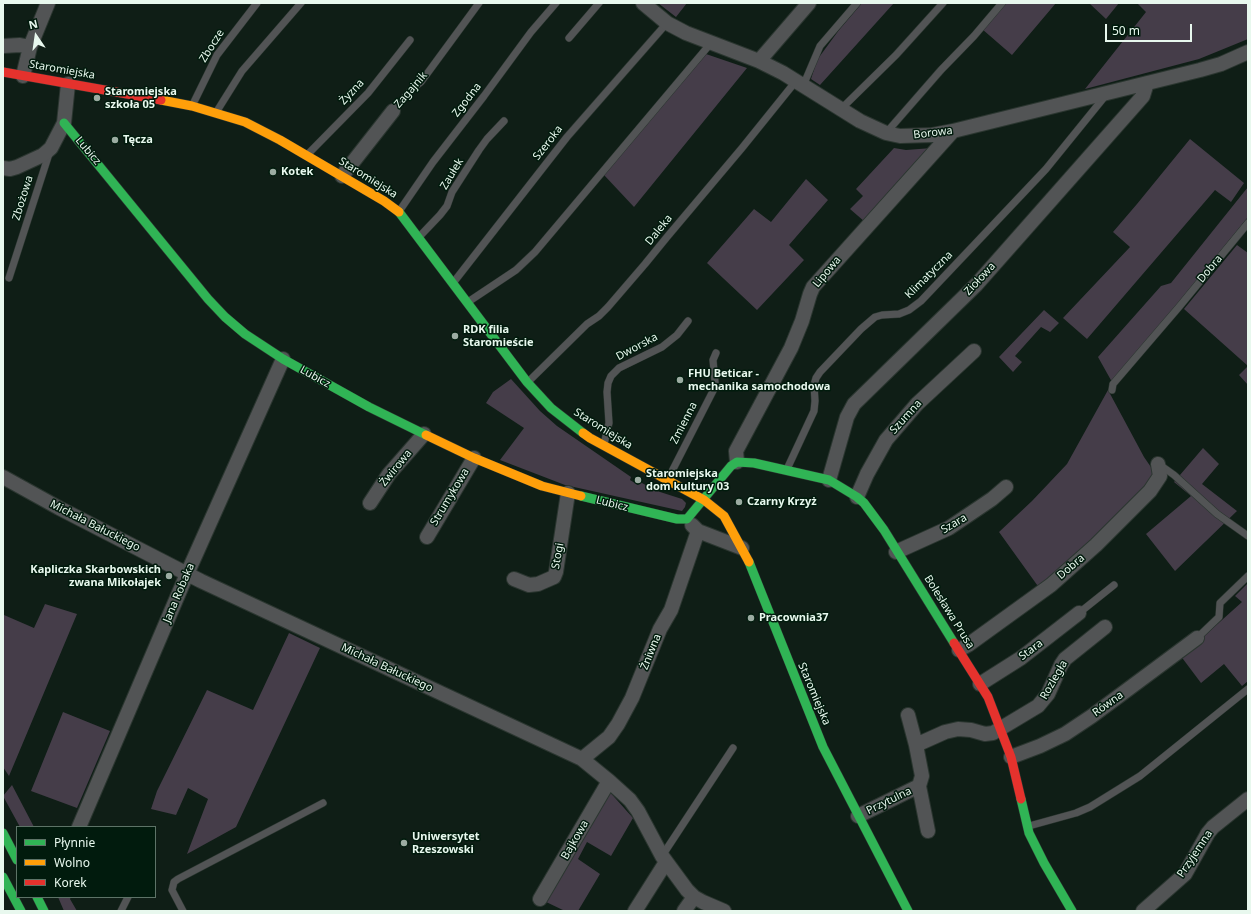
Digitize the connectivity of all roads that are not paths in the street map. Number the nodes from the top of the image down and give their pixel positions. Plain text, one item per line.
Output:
1 (48, 3) edge
2 (257, 3) edge
3 (301, 3) edge
4 (479, 3) edge
5 (556, 3) edge
6 (599, 3) edge
7 (643, 3) edge
8 (809, 3) edge
9 (856, 3) edge
10 (943, 3) edge
11 (1002, 3) edge
12 (667, 23) junction
13 (569, 38) dead end
14 (410, 40) dead end
15 (711, 43) junction
16 (3, 46) edge
17 (30, 47) junction
18 (1248, 52) edge
19 (759, 61) junction
20 (3, 72) edge
21 (23, 76) junction
22 (800, 83) junction
23 (1147, 83) junction
24 (68, 84) junction
25 (1109, 92) junction
26 (192, 106) junction
27 (840, 110) junction
28 (394, 111) joint
29 (216, 113) junction
30 (504, 121) dead end
31 (64, 123) junction
32 (953, 131) junction
33 (886, 133) junction
34 (51, 148) junction
35 (307, 156) junction
36 (3, 168) edge
37 (342, 176) junction
38 (399, 212) junction
39 (1248, 223) edge
40 (419, 238) junction
41 (9, 278) dead end
42 (453, 283) junction
43 (468, 303) junction
44 (688, 321) dead end
45 (974, 351) dead end
46 (716, 353) dead end
47 (283, 359) junction
48 (527, 382) junction
49 (1112, 390) dead end
50 (424, 434) junction
51 (604, 445) junction
52 (474, 458) junction
53 (737, 462) junction
54 (1158, 464) joint
55 (786, 470) junction
56 (3, 477) edge
57 (668, 479) junction
58 (829, 480) junction
59 (1006, 487) dead end
60 (568, 492) junction
61 (857, 498) junction
62 (704, 500) junction
63 (370, 503) dead end
64 (687, 519) junction
65 (698, 531) junction
66 (427, 536) dead end
67 (1248, 536) edge
68 (742, 548) junction
69 (896, 552) junction
70 (187, 574) junction
71 (1248, 576) edge
72 (514, 579) dead end
73 (1114, 585) dead end
74 (1079, 613) joint
75 (1105, 627) dead end
76 (1197, 638) joint
77 (959, 650) junction
78 (980, 684) junction
79 (1248, 689) edge
80 (908, 715) dead end
81 (1001, 728) junction
82 (916, 745) junction
83 (733, 748) dead end
84 (1011, 757) junction
85 (582, 759) junction
86 (609, 781) junction
87 (919, 786) junction
88 (1248, 798) edge
89 (322, 803) dead end
90 (858, 816) junction
91 (79, 826) edge
92 (1027, 827) junction
93 (928, 831) dead end
94 (3, 833) edge
95 (16, 858) edge
96 (664, 859) junction
97 (3, 877) edge
98 (694, 897) junction
99 (38, 898) edge
100 (128, 898) edge
101 (540, 899) dead end
102 (21, 911) edge
103 (44, 911) edge
104 (121, 911) edge
105 (183, 911) edge
106 (635, 911) edge
107 (684, 911) edge
108 (724, 911) edge
109 (908, 911) edge
110 (1072, 911) edge
111 (1142, 911) edge

1 - 17 street
2 - 26 lane, Zbocze
3 - 29 lane
4 - 28 lane, Zagajnik
5 - 38 lane, Zgodna
6 - 13 lane
7 - 12 street, Borowa
8 - 19 street
9 - 22 lane, Daleka
10 - 27 lane
11 - 33 lane
12 - 15 street, Borowa
12 - 42 lane, Szeroka
14 - 35 lane, Żyzna
15 - 19 street, Borowa
15 - 43 lane
16 - 17 street
17 - 21 street
18 - 23 street, Borowa
19 - 22 street, Borowa
20 - 21 street, Staromiejska
21 - 24 street, Staromiejska
22 - 27 street, Borowa
22 - 48 lane, Daleka
23 - 25 street, Borowa
23 - 58 street, Ziołowa
24 - 26 street, Staromiejska
24 - 31 street
25 - 32 street, Borowa
25 - 55 lane, Klimatyczna
26 - 29 street, Staromiejska
27 - 33 street, Borowa
28 - 37 street, Zagajnik
29 - 35 street, Staromiejska
30 - 40 lane, Zaułek
31 - 34 street
31 - 47 street, Lubicz
32 - 33 street, Borowa
32 - 53 street, Lipowa
34 - 36 street
34 - 41 lane, Zbożowa
35 - 37 street, Staromiejska
37 - 38 street, Staromiejska
38 - 40 street, Staromiejska
39 - 49 lane, Dobra
40 - 42 street, Staromiejska
42 - 43 street, Staromiejska
43 - 48 street, Staromiejska
44 - 51 lane, Dworska
45 - 61 street, Szumna
46 - 57 lane, Zmienna
47 - 50 street, Lubicz
47 - 70 street, Jana Robaka
48 - 51 street, Staromiejska
50 - 52 street, Lubicz
50 - 63 street, Żwirowa
51 - 57 street, Staromiejska
52 - 60 street, Lubicz
52 - 66 street, Strumykowa
53 - 55 street, Bolesława Prusa
53 - 62 street
54 - 67 lane
54 - 77 street, Dobra
55 - 58 street, Bolesława Prusa
56 - 70 street, Michała Bałuckiego
57 - 62 street, Staromiejska
58 - 61 street, Bolesława Prusa
59 - 69 street, Szara
60 - 64 street, Lubicz
60 - 72 street, Stogi
61 - 69 street, Bolesława Prusa
62 - 64 street
62 - 68 street, Staromiejska
64 - 65 street
65 - 68 street
65 - 85 street, Żniwna
68 - 90 street, Staromiejska
69 - 77 street, Bolesława Prusa
70 - 85 street, Michała Bałuckiego
70 - 91 street, Jana Robaka
71 - 76 lane
73 - 74 lane
74 - 78 street, Stara
75 - 81 street, Rozległa
76 - 84 street, Równa
77 - 78 street, Bolesława Prusa
78 - 81 street, Bolesława Prusa
79 - 92 lane
80 - 82 street, Przytulna
81 - 82 street
81 - 84 street, Bolesława Prusa
82 - 87 street, Przytulna
83 - 96 lane
84 - 92 street, Bolesława Prusa
85 - 86 street, Michała Bałuckiego
86 - 96 street, Michała Bałuckiego
86 - 101 street, Bajkowa
87 - 90 street, Przytulna
87 - 93 street, Przytulna
88 - 111 street, Przyjemna
89 - 105 lane
90 - 109 street, Staromiejska
92 - 110 street, Bolesława Prusa
94 - 95 street
96 - 98 street, Michała Bałuckiego
96 - 106 street
97 - 102 street
98 - 107 street
98 - 108 street, Michała Bałuckiego
99 - 103 street
100 - 104 lane

